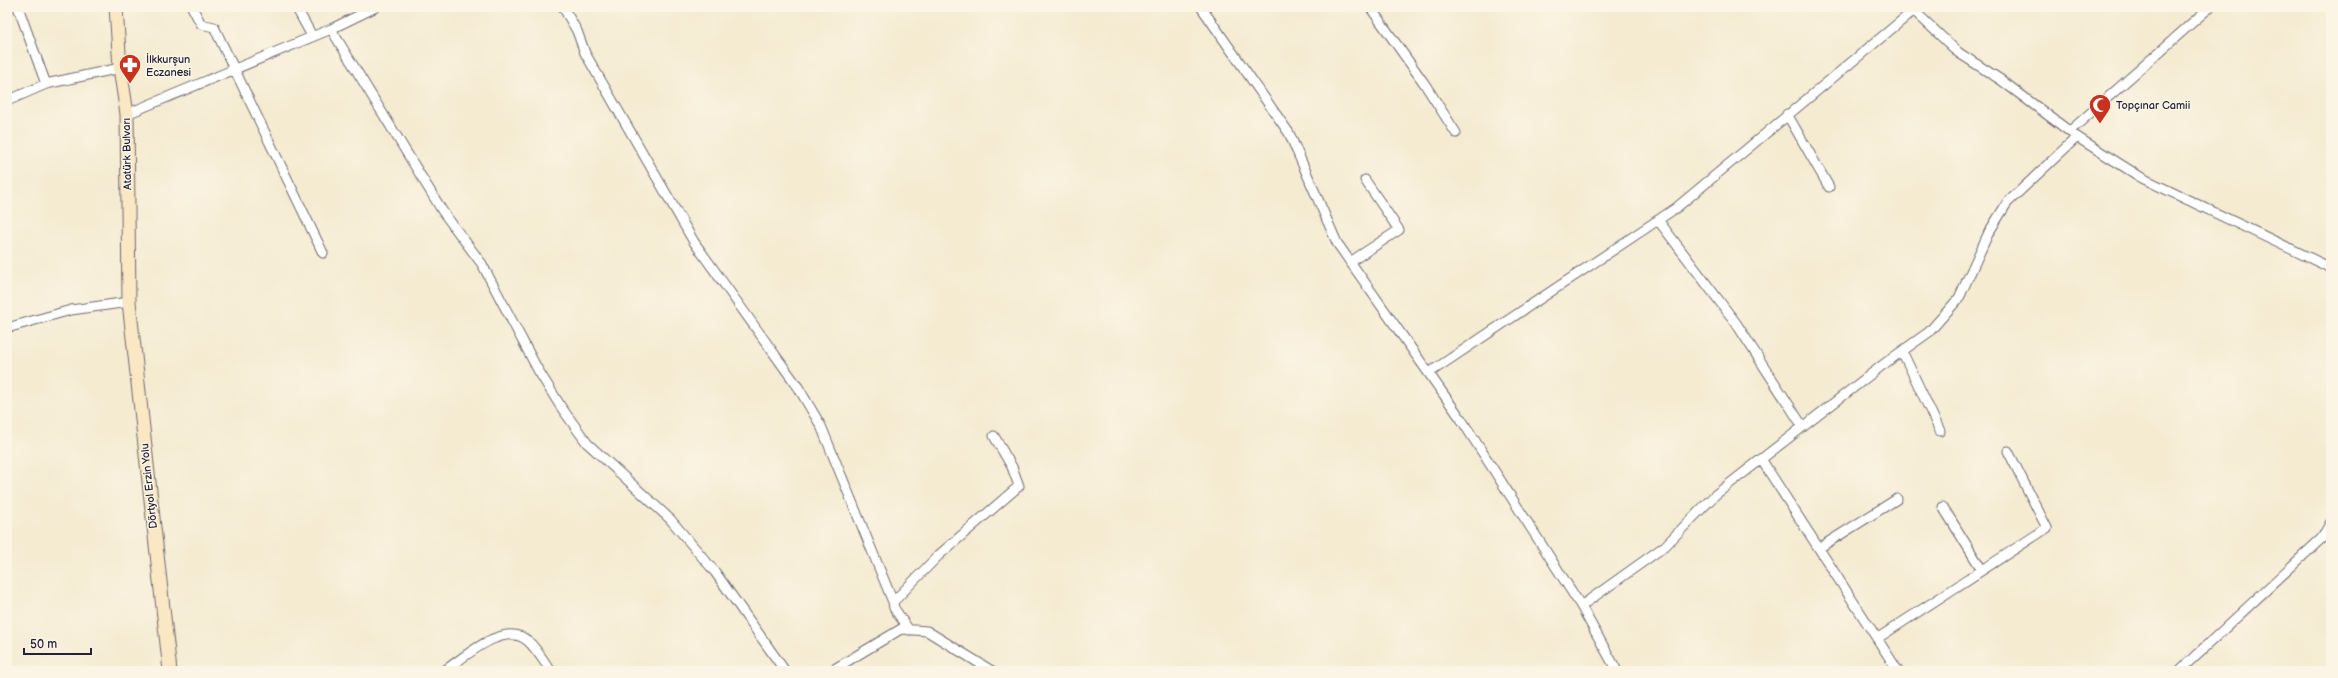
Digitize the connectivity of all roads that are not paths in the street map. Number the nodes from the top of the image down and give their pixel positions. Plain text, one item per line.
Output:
1 (18, 7) edge
2 (116, 7) edge
3 (192, 7) edge
4 (296, 7) edge
5 (376, 7) edge
6 (563, 7) edge
7 (1202, 7) edge
8 (1370, 7) edge
9 (2210, 7) edge
10 (1912, 9) edge
11 (331, 29) junction
12 (312, 36) junction
13 (120, 68) junction
14 (236, 69) junction
15 (46, 84) junction
16 (7, 102) edge
17 (127, 114) junction
18 (1787, 114) junction
19 (1456, 133) dead end
20 (2073, 134) junction
21 (1365, 180) dead end
22 (1829, 187) dead end
23 (1658, 220) junction
24 (323, 253) dead end
25 (1350, 262) junction
26 (2331, 268) edge
27 (129, 302) junction
28 (7, 328) edge
29 (1902, 351) junction
30 (1429, 373) junction
31 (1803, 426) junction
32 (1940, 431) dead end
33 (994, 436) dead end
34 (2008, 450) dead end
35 (1761, 459) junction
36 (1897, 499) dead end
37 (1943, 507) dead end
38 (2331, 522) edge
39 (1819, 548) junction
40 (1982, 570) junction
41 (893, 602) junction
42 (1581, 606) junction
43 (909, 630) junction
44 (1878, 638) junction
45 (170, 671) edge
46 (444, 671) edge
47 (551, 671) edge
48 (785, 671) edge
49 (831, 671) edge
50 (992, 671) edge
51 (1617, 671) edge
52 (1898, 671) edge
53 (2179, 671) edge

1 - 15 street
2 - 13 main road, Atatürk Bulvarı
3 - 14 street
4 - 12 street
5 - 11 street
6 - 41 street
7 - 25 street
8 - 19 street
9 - 20 street
10 - 18 street
10 - 20 street
11 - 12 street
11 - 48 street
12 - 14 street
13 - 15 street
13 - 17 main road, Atatürk Bulvarı
14 - 17 street
14 - 24 street
15 - 16 street
17 - 27 main road, Atatürk Bulvarı
18 - 22 street
18 - 23 street
20 - 26 street
20 - 29 street
21 - 25 street
23 - 30 street
23 - 31 street
25 - 30 street
27 - 28 street
27 - 45 main road, Dörtyol Erzin Yolu
29 - 31 street
29 - 32 street
30 - 42 street
31 - 35 street
33 - 41 street
34 - 40 street
35 - 39 street
35 - 42 street
36 - 39 street
37 - 40 street
38 - 53 street
39 - 44 street
40 - 44 street
41 - 43 street
42 - 51 street
43 - 49 street
43 - 50 street
44 - 52 street
46 - 47 street

